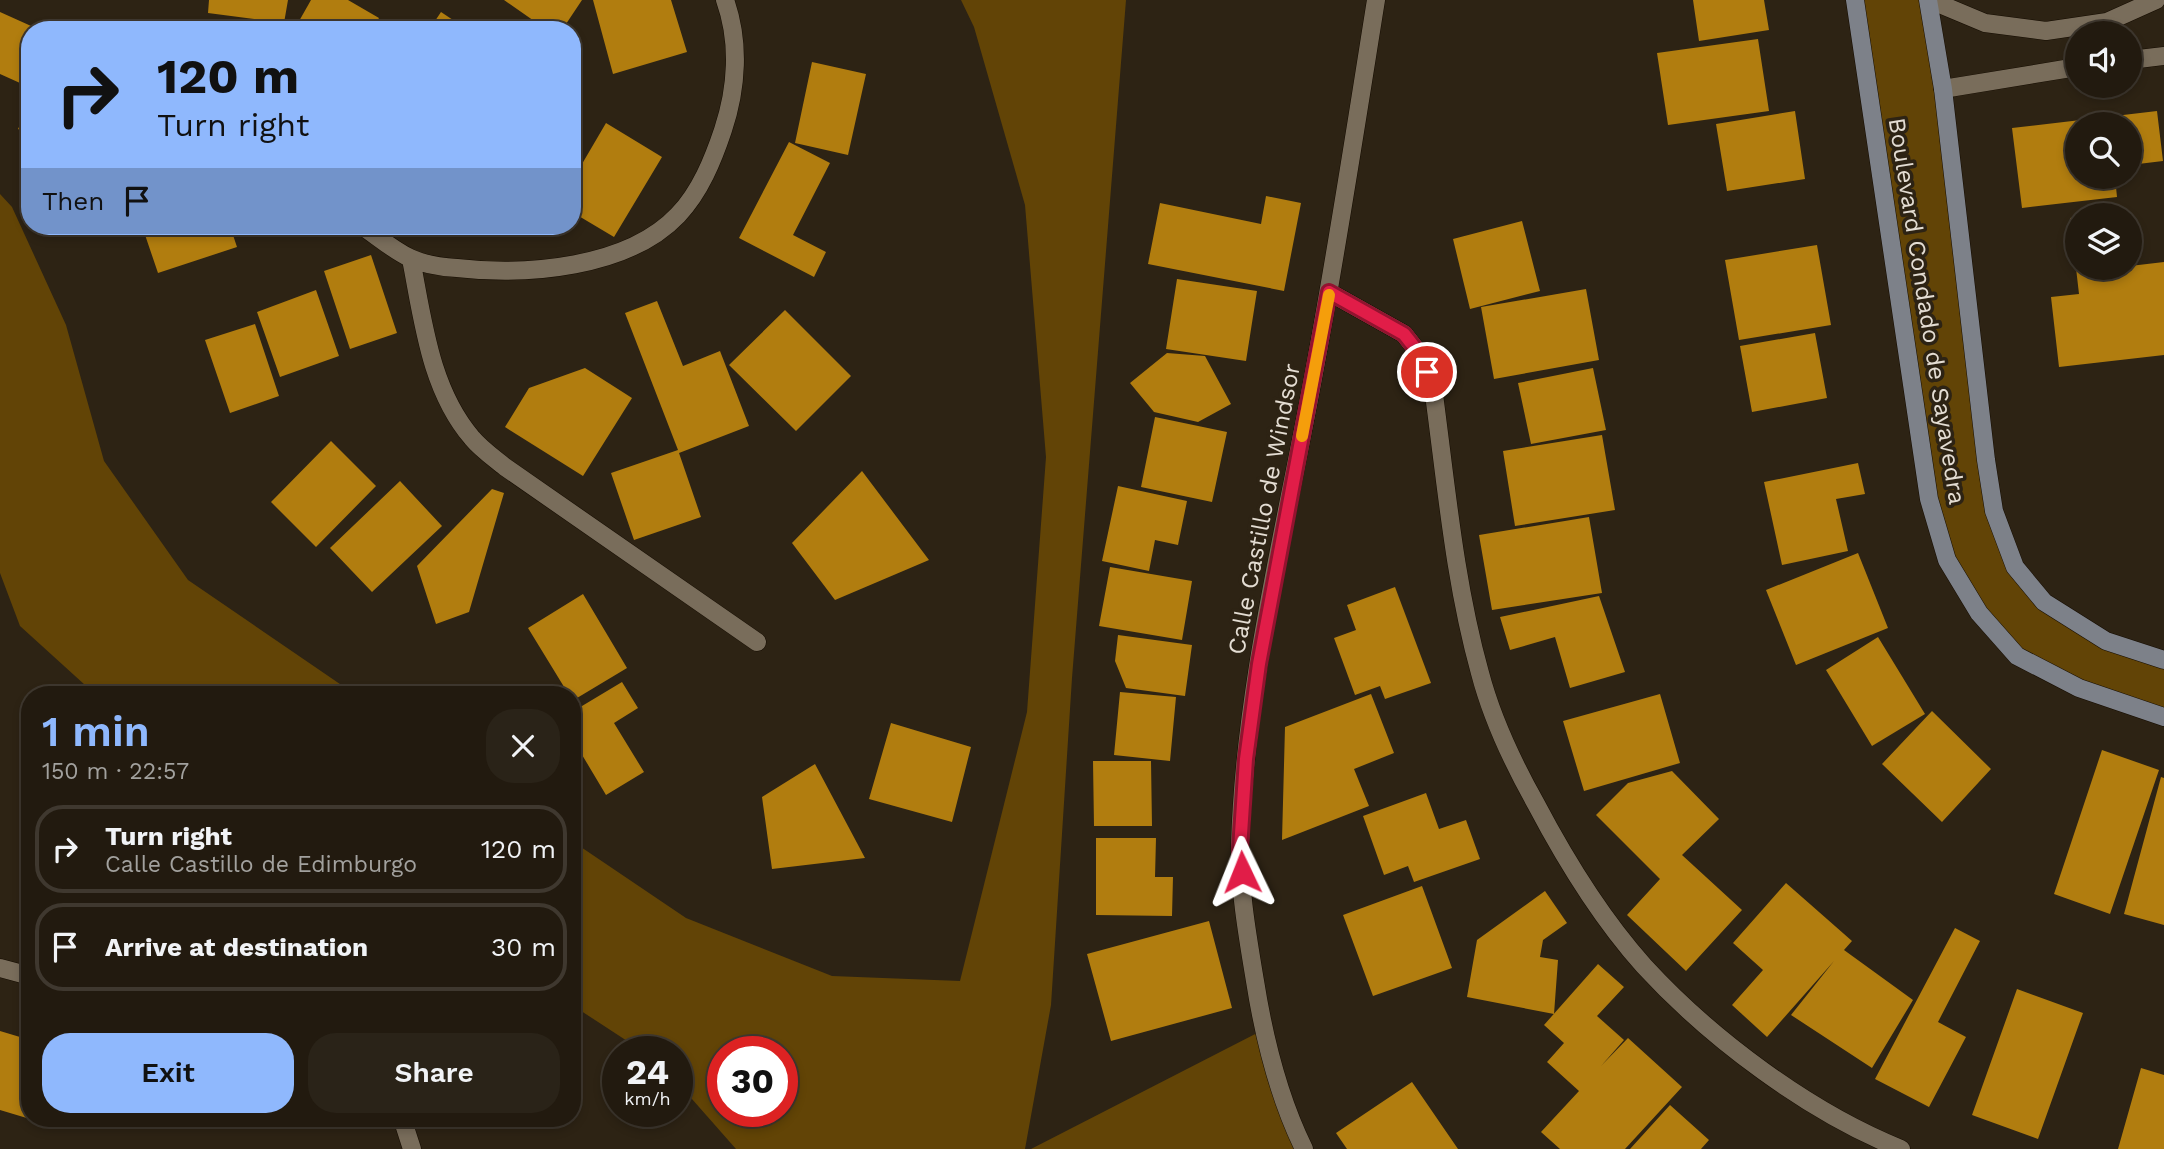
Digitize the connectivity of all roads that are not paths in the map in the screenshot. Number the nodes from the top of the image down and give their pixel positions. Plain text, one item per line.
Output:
1 (725, 0) edge
2 (1376, 0) edge
3 (1855, 0) edge
4 (1929, 0) edge
5 (2156, 0) edge
6 (2164, 56) edge
7 (2142, 59) edge
8 (2065, 68) edge
9 (1943, 89) junction
10 (376, 235) edge
11 (411, 258) junction
12 (1329, 292) junction
13 (757, 642) dead end
14 (2164, 660) edge
15 (2164, 717) edge
16 (0, 968) edge
17 (21, 974) edge
18 (405, 1127) edge
19 (412, 1149) edge
20 (1304, 1149) edge
21 (1901, 1149) edge

1 - 11 street
2 - 12 street, Calle Castillo de Windsor
3 - 15 street, Boulevard Condado de Sayavedra
4 - 5 street
4 - 9 street, Boulevard Condado de Sayavedra
6 - 7 street
8 - 9 street
9 - 14 street, Boulevard Condado de Sayavedra
10 - 11 street
11 - 13 street
12 - 20 street, Calle Castillo de Windsor
12 - 21 street
16 - 17 street
18 - 19 street

